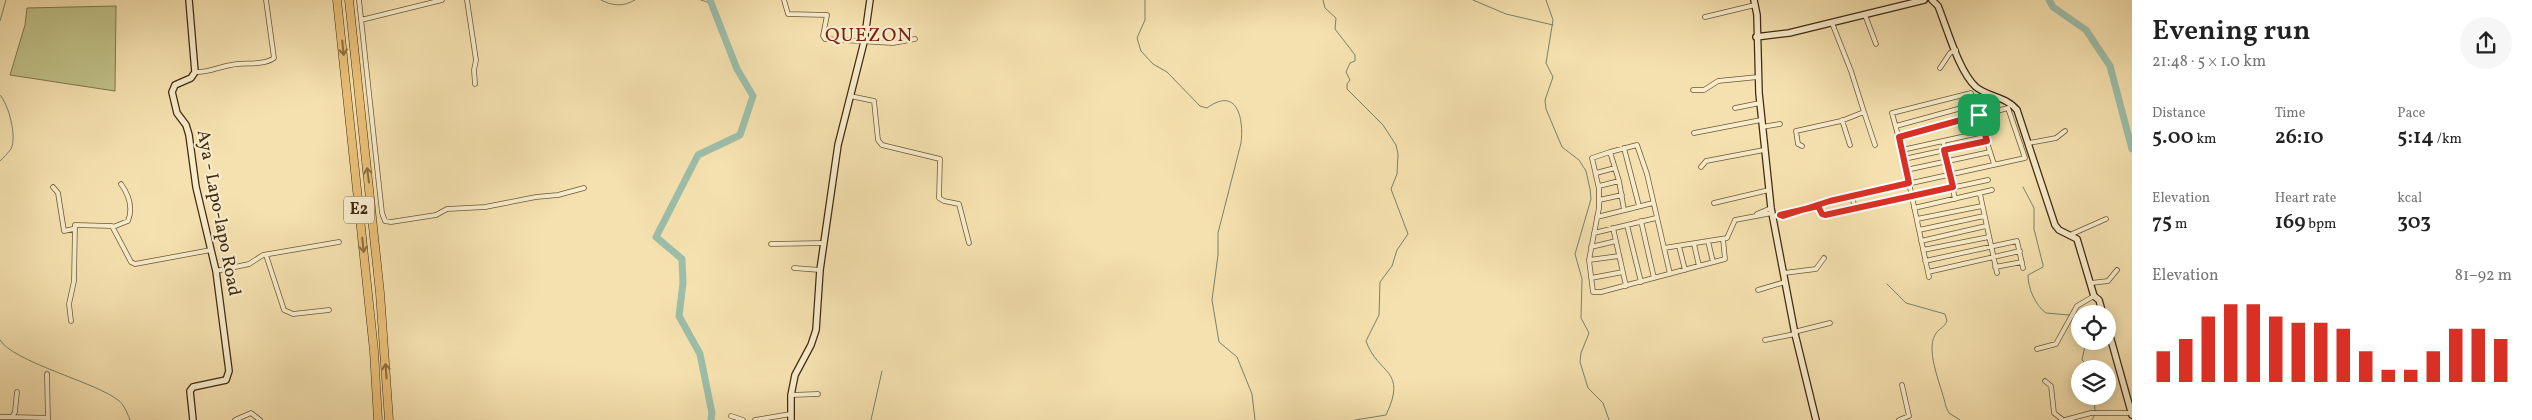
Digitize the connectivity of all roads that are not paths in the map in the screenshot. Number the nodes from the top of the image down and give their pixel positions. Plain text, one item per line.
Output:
1 (189, 0) edge
2 (266, 0) edge
3 (337, 0) edge
4 (349, 0) edge
5 (359, 0) edge
6 (442, 0) edge
7 (467, 0) edge
8 (784, 0) edge
9 (870, 0) edge
10 (1924, 0) edge
11 (1932, 0) edge
12 (1754, 2) edge
13 (1865, 15) junction
14 (1705, 17) dead end
15 (362, 20) junction
16 (1832, 24) junction
17 (1756, 37) junction
18 (915, 39) dead end
19 (864, 42) junction
20 (1876, 44) dead end
21 (1956, 50) junction
22 (1940, 68) dead end
23 (195, 72) junction
24 (1758, 77) junction
25 (475, 84) dead end
26 (1694, 90) dead end
27 (850, 96) junction
28 (1760, 104) junction
29 (1976, 104) junction
30 (1736, 108) dead end
31 (1864, 112) junction
32 (1979, 115) junction
33 (1761, 120) junction
34 (1842, 120) junction
35 (1780, 124) dead end
36 (1896, 126) junction
37 (1762, 128) junction
38 (2065, 131) dead end
39 (1694, 132) dead end
40 (1984, 132) junction
41 (1899, 137) junction
42 (1943, 141) junction
43 (1987, 141) junction
44 (2029, 143) junction
45 (1850, 145) dead end
46 (1875, 145) dead end
47 (1802, 146) dead end
48 (1624, 148) junction
49 (1764, 150) junction
50 (1902, 150) junction
51 (1944, 150) junction
52 (1610, 152) junction
53 (1990, 152) junction
54 (1904, 159) junction
55 (1947, 162) junction
56 (1994, 164) junction
57 (1701, 167) dead end
58 (1615, 168) junction
59 (1906, 170) junction
60 (1596, 173) junction
61 (1950, 174) junction
62 (1988, 180) dead end
63 (1619, 181) junction
64 (1909, 183) junction
65 (121, 184) dead end
66 (1599, 186) junction
67 (53, 187) dead end
68 (1953, 187) junction
69 (584, 188) dead end
70 (1769, 190) junction
71 (1992, 190) dead end
72 (1980, 194) junction
73 (1622, 195) junction
74 (1852, 196) junction
75 (1912, 196) junction
76 (1955, 199) junction
77 (1599, 200) junction
78 (1653, 203) junction
79 (1714, 203) dead end
80 (1639, 206) junction
81 (1818, 206) junction
82 (1982, 206) junction
83 (1855, 208) junction
84 (1914, 208) junction
85 (1624, 210) junction
86 (1770, 212) junction
87 (1984, 216) junction
88 (1597, 217) junction
89 (1656, 218) junction
90 (1917, 219) junction
91 (2106, 219) dead end
92 (1641, 221) junction
93 (1627, 225) junction
94 (1986, 226) junction
95 (113, 227) junction
96 (1613, 228) junction
97 (73, 230) junction
98 (1919, 230) junction
99 (1594, 233) junction
100 (2072, 234) junction
101 (1989, 237) junction
102 (1723, 238) junction
103 (1921, 240) junction
104 (1708, 241) junction
105 (338, 242) dead end
106 (1616, 242) junction
107 (824, 243) junction
108 (969, 243) dead end
109 (771, 244) dead end
110 (1694, 244) junction
111 (1679, 246) junction
112 (1591, 247) junction
113 (1991, 247) junction
114 (1664, 248) junction
115 (211, 250) junction
116 (1923, 250) junction
117 (2020, 251) junction
118 (266, 255) junction
119 (1619, 256) junction
120 (1993, 257) junction
121 (1824, 258) dead end
122 (1589, 260) junction
123 (1925, 261) junction
124 (1713, 262) junction
125 (2022, 262) junction
126 (1699, 266) junction
127 (1995, 267) junction
128 (794, 268) dead end
129 (2024, 268) dead end
130 (820, 270) junction
131 (1685, 270) junction
132 (2117, 270) dead end
133 (216, 271) junction
134 (1623, 272) junction
135 (1784, 273) junction
136 (1997, 273) dead end
137 (1670, 274) junction
138 (1591, 278) junction
139 (1654, 278) junction
140 (1641, 282) junction
141 (1786, 282) junction
142 (2091, 283) junction
143 (1626, 286) junction
144 (1758, 290) dead end
145 (2094, 296) junction
146 (2100, 305) edge
147 (329, 310) dead end
148 (71, 321) dead end
149 (1830, 323) dead end
150 (1794, 333) junction
151 (1765, 340) dead end
152 (2037, 349) dead end
153 (2114, 350) edge
154 (47, 374) dead end
155 (2045, 381) dead end
156 (1902, 385) dead end
157 (17, 392) dead end
158 (818, 394) dead end
159 (791, 395) junction
160 (2132, 414) edge
161 (731, 416) dead end
162 (0, 417) edge
163 (12, 417) junction
164 (791, 417) edge
165 (48, 419) edge
166 (193, 420) edge
167 (235, 420) edge
168 (260, 420) edge
169 (378, 420) edge
170 (390, 420) edge
171 (743, 420) edge
172 (754, 420) edge
173 (1816, 420) edge
174 (1900, 420) edge
175 (2064, 420) edge

1 - 23 street
2 - 23 street
3 -> 169 highway, E2
170 -> 4 highway, E2
5 - 15 street
6 - 15 street
7 - 25 street
8 - 19 street
9 - 19 street
10 - 13 street
11 - 21 street
12 - 14 street
12 - 17 street
13 - 16 street
13 - 20 street
15 - 69 street
16 - 17 street
16 - 31 street
17 - 24 street
18 - 19 street
19 - 27 street
21 - 22 street
21 - 44 street
23 - 115 street, Aya - Lapo-lapo Road
24 - 26 street
24 - 28 street
27 - 107 street
27 - 108 street
28 - 30 street
28 - 33 street
29 - 32 street
29 - 36 street
29 - 36 street
31 - 34 street
31 - 46 street
32 - 40 street
32 - 41 street
32 - 56 street
33 - 37 street
33 - 39 street
34 - 45 street
34 - 47 street
35 - 37 street
36 - 41 street
37 - 49 street
38 - 44 street
40 - 42 street
40 - 43 street
41 - 50 street
42 - 50 street
42 - 51 street
43 - 51 street
43 - 53 street
44 - 100 street
48 - 52 street
48 - 78 street
48 - 80 street
49 - 57 street
49 - 70 street
50 - 54 street
51 - 54 street
51 - 55 street
52 - 58 street
52 - 60 street
53 - 55 street
53 - 56 street
54 - 59 street
55 - 59 street
55 - 61 street
56 - 61 street
58 - 60 street
58 - 63 street
59 - 64 street
60 - 66 street
61 - 64 street
61 - 68 street
62 - 68 street
63 - 66 street
63 - 73 street
64 - 74 street
64 - 75 street
65 - 95 street
66 - 77 street
67 - 97 street
68 - 75 street
68 - 76 street
70 - 79 street
70 - 86 street
71 - 72 street
72 - 76 street
72 - 82 street
73 - 77 street
73 - 85 street
74 - 81 street
74 - 83 street
75 - 83 street
75 - 84 street
76 - 84 street
77 - 88 street
78 - 80 street
78 - 89 street
80 - 85 street
81 - 83 street
81 - 86 street
82 - 87 street
82 - 90 street
84 - 90 street
85 - 88 street
86 - 102 street
86 - 135 street
87 - 94 street
87 - 98 street
88 - 99 street
89 - 92 street
89 - 114 street
90 - 98 street
91 - 100 street
92 - 93 street
92 - 139 street
93 - 96 street
93 - 140 street
94 - 101 street
94 - 103 street
95 - 97 street
95 - 115 street
96 - 99 street
96 - 106 street
97 - 148 street
98 - 103 street
99 - 112 street
100 - 142 street
101 - 113 street
101 - 116 street
102 - 104 street
102 - 124 street
103 - 116 street
104 - 110 street
104 - 124 street
105 - 118 street
106 - 112 street
106 - 119 street
107 - 109 street
107 - 130 street
110 - 111 street
110 - 126 street
111 - 114 street
111 - 131 street
112 - 122 street
113 - 117 street
113 - 120 street
113 - 123 street
114 - 137 street
115 - 133 street, Aya - Lapo-lapo Road
116 - 123 street
117 - 120 street
117 - 125 street
118 - 133 street
118 - 147 street
119 - 122 street
119 - 134 street
120 - 123 street
120 - 127 street
121 - 135 street
122 - 138 street
124 - 126 street
125 - 127 street
125 - 129 street
126 - 131 street
127 - 136 street
128 - 130 street
130 - 159 street
131 - 137 street
132 - 142 street
133 - 166 street, Aya - Lapo-lapo Road
134 - 138 street
134 - 143 street
135 - 141 street
137 - 139 street
138 - 143 street
139 - 140 street
140 - 143 street
141 - 144 street
141 - 150 street
142 - 145 street
145 - 146 street
145 - 152 street
149 - 150 street
150 - 151 street
150 - 173 street
153 - 160 street
154 - 165 street
155 - 175 street
156 - 174 street
157 - 163 street
158 - 159 street
159 - 164 street
160 - 175 street
161 - 171 street
162 - 163 street
163 - 165 street
164 - 172 street
167 - 168 street

